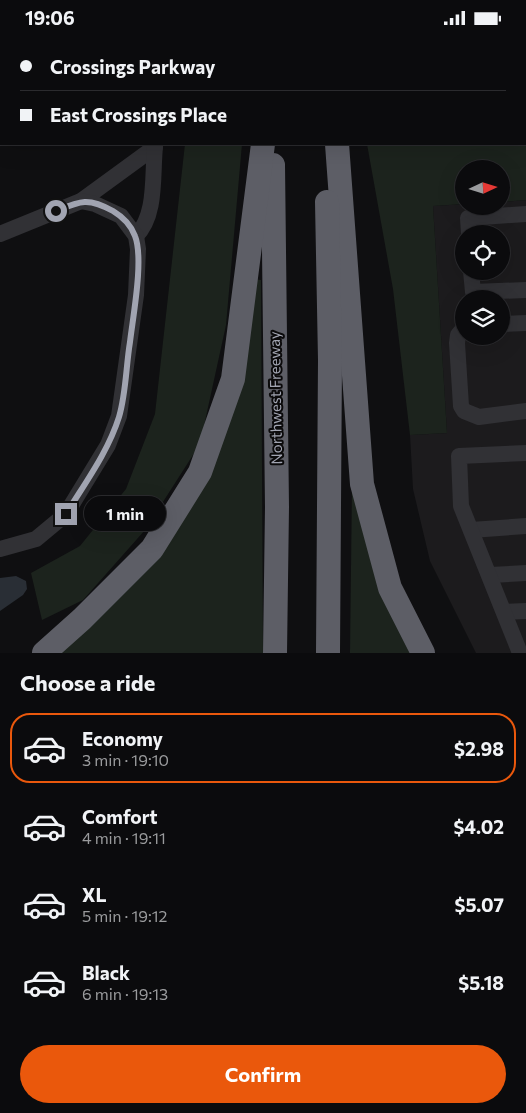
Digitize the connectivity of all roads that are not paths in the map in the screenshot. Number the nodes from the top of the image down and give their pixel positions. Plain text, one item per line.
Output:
1 (264, 145) edge
2 (272, 145) edge
3 (325, 145) edge
4 (337, 145) edge
5 (81, 201) junction
6 (526, 214) edge
7 (468, 225) edge
8 (0, 234) edge
9 (136, 236) junction
10 (472, 280) edge
11 (526, 290) edge
12 (526, 323) edge
13 (510, 324) edge
14 (457, 345) edge
15 (526, 411) edge
16 (526, 453) edge
17 (526, 526) edge
18 (471, 529) junction
19 (0, 549) edge
20 (526, 573) edge
21 (490, 575) junction
22 (526, 611) edge
23 (504, 612) junction
24 (44, 653) edge
25 (275, 653) edge
26 (328, 653) edge
27 (423, 653) edge
28 (520, 653) edge

1 - 24 highway
2 - 25 highway, Northwest Freeway
3 - 26 highway
4 - 27 highway
5 - 8 street
5 - 9 street
5 - 9 street
6 - 7 street
9 - 19 street
10 - 11 street
12 - 13 street
14 - 15 street
16 - 18 street
17 - 18 street
18 - 21 street
20 - 21 street
21 - 23 street
22 - 23 street
23 - 28 street

